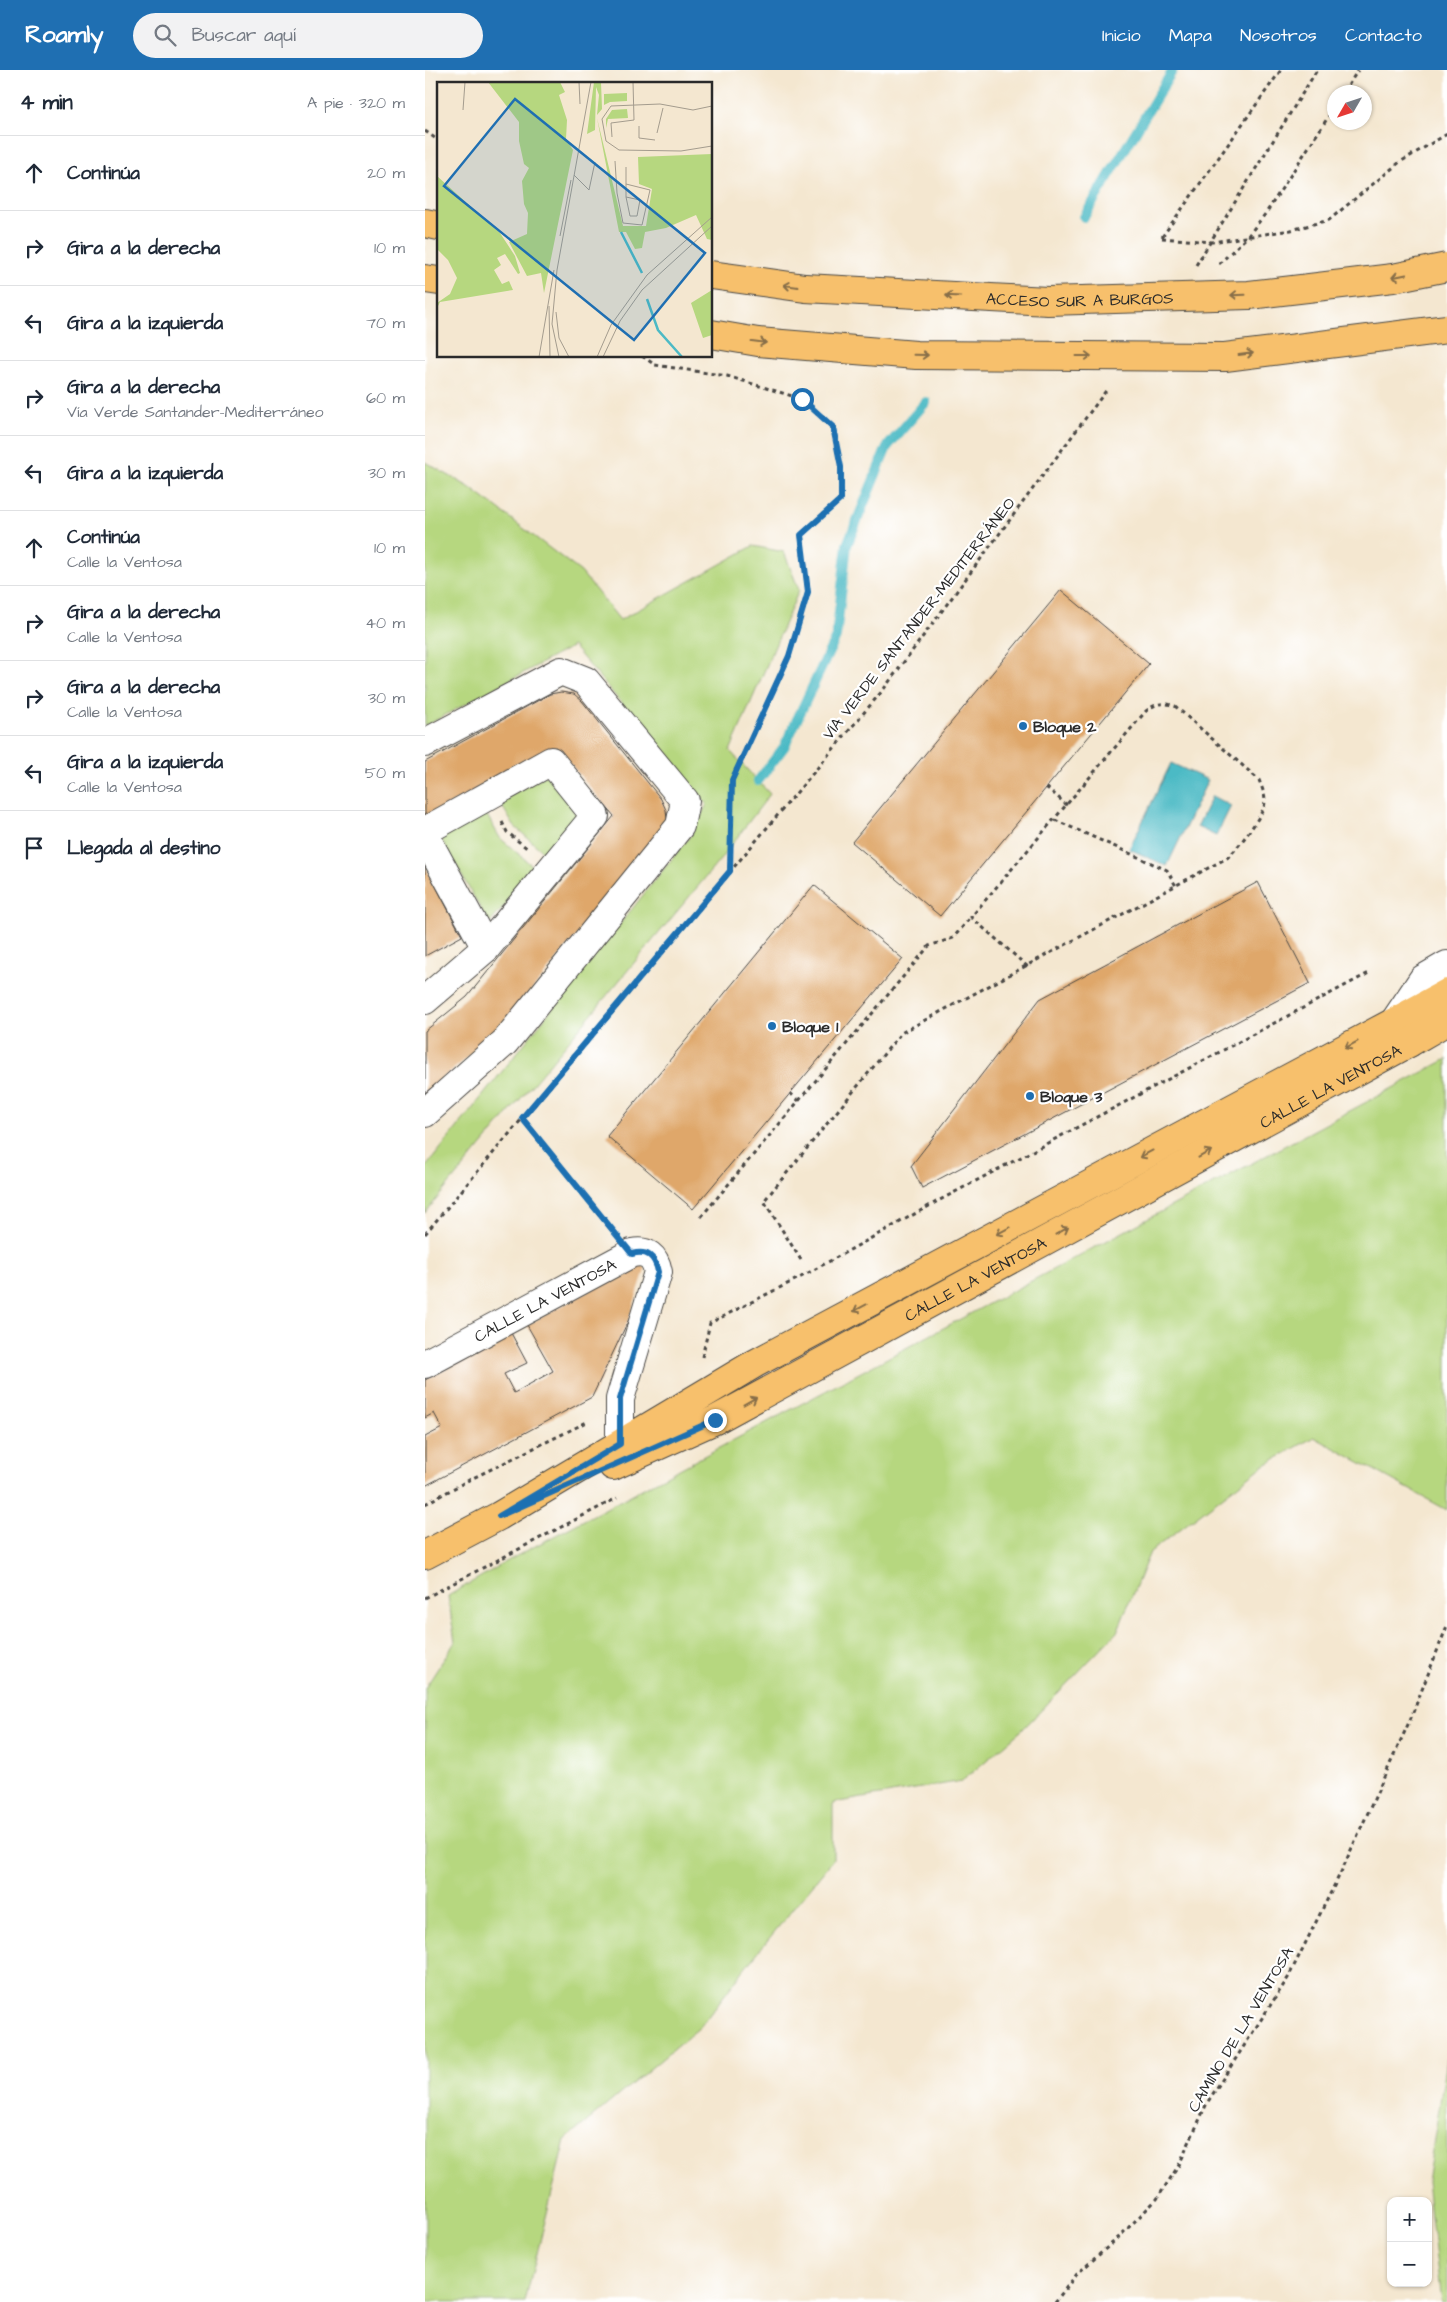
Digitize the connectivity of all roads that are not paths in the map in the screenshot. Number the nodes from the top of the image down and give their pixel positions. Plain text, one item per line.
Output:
1 (1447, 266) edge
2 (713, 275) edge
3 (1447, 329) edge
4 (713, 334) edge
5 (425, 743) edge
6 (425, 830) edge
7 (425, 836) edge
8 (486, 948) junction
9 (1447, 965) edge
10 (1447, 993) edge
11 (425, 1000) edge
12 (1447, 1021) edge
13 (1402, 1032) junction
14 (1447, 1036) edge
15 (425, 1112) edge
16 (425, 1364) edge
17 (620, 1444) junction
18 (499, 1516) junction
19 (425, 1555) edge

1 -> 2 main road, ACCESO SUR A BURGOS, bridge
4 -> 3 main road, bridge
5 - 15 street
6 - 8 street
7 - 8 street
8 - 11 street
9 - 13 street, CALLE LA VENTOSA
10 - 13 main road
12 - 13 main road
13 - 14 street, CALLE LA VENTOSA
13 -> 17 main road, CALLE LA VENTOSA
18 -> 13 main road, CALLE LA VENTOSA
16 - 17 street, CALLE LA VENTOSA
17 - 18 main road, CALLE LA VENTOSA
18 - 19 main road, CALLE LA VENTOSA

